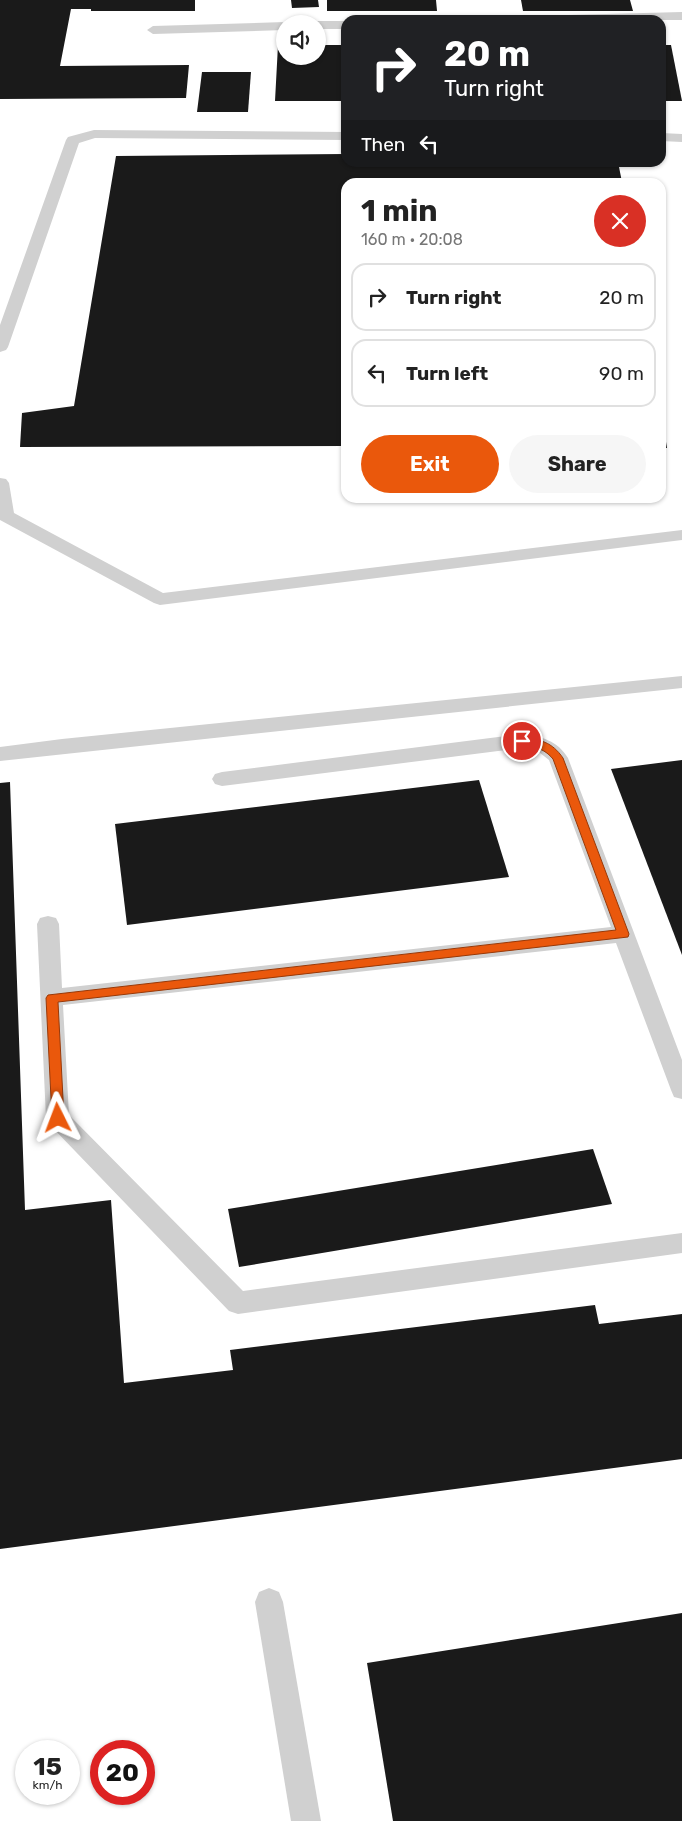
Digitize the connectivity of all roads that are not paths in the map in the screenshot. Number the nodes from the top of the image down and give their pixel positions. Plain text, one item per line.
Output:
1 (666, 16) edge
2 (682, 16) edge
3 (326, 25) edge
4 (341, 25) edge
5 (276, 26) edge
6 (153, 30) dead end
7 (341, 136) edge
8 (666, 138) edge
9 (682, 140) edge
10 (0, 347) edge
11 (0, 483) edge
12 (682, 535) edge
13 (682, 682) edge
14 (0, 754) edge
15 (222, 779) dead end
16 (48, 924) dead end
17 (624, 934) junction
18 (52, 998) junction
19 (682, 1090) edge
20 (682, 1243) edge
21 (269, 1602) dead end
22 (306, 1821) edge

1 - 2 lane
3 - 4 lane
5 - 6 lane
7 - 10 lane
8 - 9 lane
11 - 12 lane
13 - 14 lane
15 - 17 lane
16 - 18 lane
17 - 18 lane
17 - 19 lane
18 - 20 lane
21 - 22 lane

